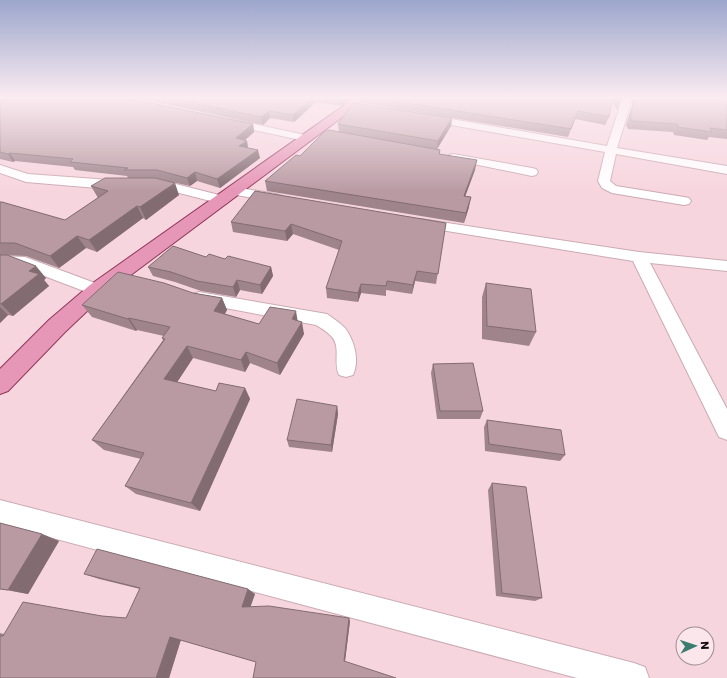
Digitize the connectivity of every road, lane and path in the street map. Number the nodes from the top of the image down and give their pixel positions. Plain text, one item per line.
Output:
1 (276, 129) edge
2 (326, 129) edge
3 (490, 129) edge
4 (618, 129) edge
5 (317, 135) junction
6 (611, 150) junction
7 (439, 155) edge
8 (0, 169) edge
9 (727, 170) edge
10 (532, 172) dead end
11 (128, 184) edge
12 (144, 184) edge
13 (228, 196) junction
14 (290, 201) edge
15 (684, 201) dead end
16 (408, 221) edge
17 (639, 257) junction
18 (0, 261) edge
19 (727, 266) edge
20 (118, 275) junction
21 (139, 280) edge
22 (97, 290) junction
23 (187, 293) edge
24 (346, 369) dead end
25 (0, 384) edge
26 (727, 430) edge
27 (0, 512) edge
28 (634, 678) edge

1 - 5 street
2 - 5 main road
3 - 6 street
4 - 6 street
5 - 13 main road
6 - 9 street
6 - 15 street
7 - 10 street
8 - 11 street
12 - 13 street
13 - 14 street
13 - 20 main road
16 - 17 street
17 - 19 street
17 - 26 street
18 - 22 street
20 - 21 street
20 - 22 main road
22 - 25 main road
23 - 24 street
27 - 28 street

